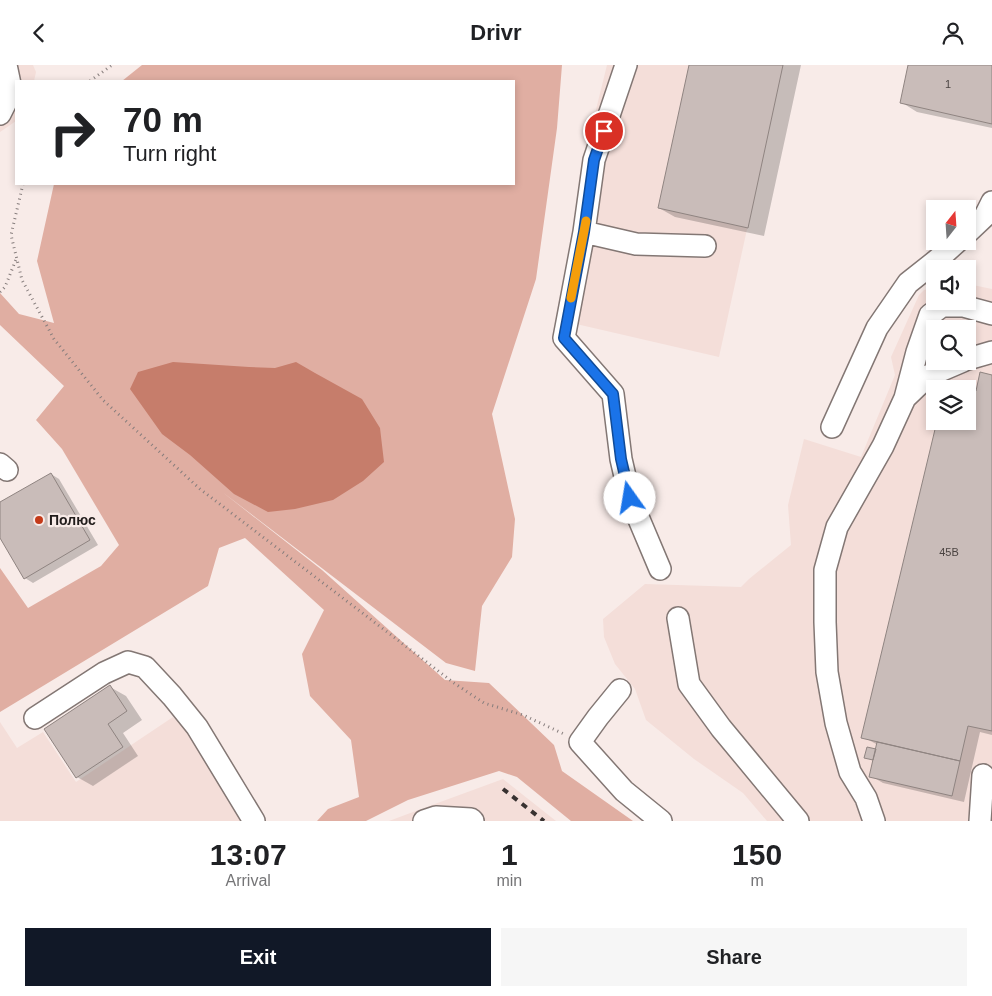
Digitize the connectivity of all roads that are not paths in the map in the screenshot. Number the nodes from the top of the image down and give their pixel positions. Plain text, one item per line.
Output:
1 (6, 65) edge
2 (626, 65) edge
3 (0, 114) edge
4 (992, 202) edge
5 (976, 224) edge
6 (584, 232) junction
7 (705, 246) dead end
8 (948, 250) edge
9 (992, 314) edge
10 (992, 352) edge
11 (976, 357) edge
12 (942, 370) edge
13 (905, 398) junction
14 (832, 427) dead end
15 (660, 569) dead end
16 (678, 618) dead end
17 (620, 690) dead end
18 (35, 718) dead end
19 (983, 775) dead end
20 (870, 819) edge
21 (254, 821) edge
22 (424, 821) edge
23 (473, 821) edge
24 (661, 821) edge
25 (798, 821) edge
26 (980, 821) edge

1 - 3 lane
2 - 6 lane
4 - 5 lane
6 - 7 lane
6 - 15 lane
8 - 14 lane
9 - 13 lane
10 - 11 lane
12 - 13 lane
13 - 20 lane
16 - 25 lane
17 - 24 lane
18 - 21 lane
19 - 26 lane
22 - 23 lane

